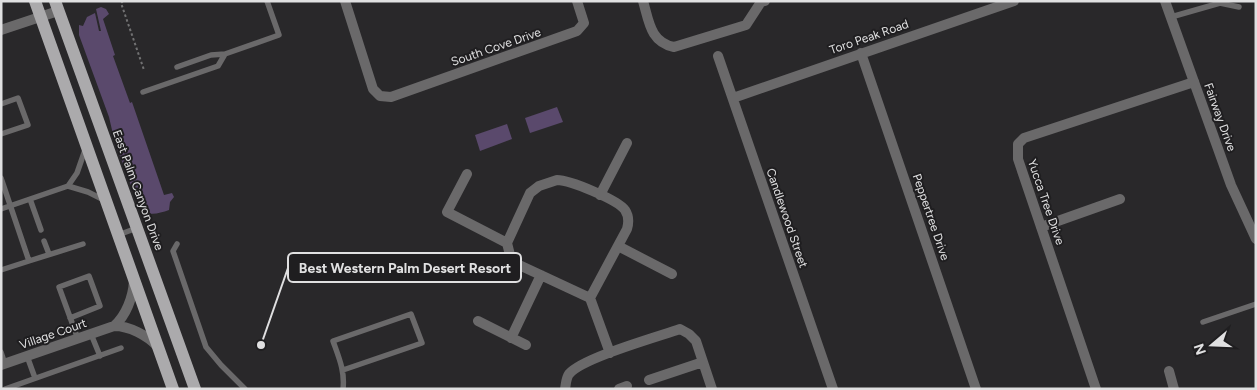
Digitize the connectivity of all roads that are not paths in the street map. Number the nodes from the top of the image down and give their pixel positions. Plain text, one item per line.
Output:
1 (35, 1) edge
2 (267, 1) edge
3 (345, 1) edge
4 (577, 1) edge
5 (643, 1) edge
6 (765, 1) edge
7 (1014, 1) edge
8 (1165, 1) edge
9 (56, 6) edge
10 (1239, 7) dead end
11 (41, 17) junction
12 (1171, 17) junction
13 (1, 30) edge
14 (862, 53) junction
15 (225, 54) junction
16 (718, 56) dead end
17 (177, 67) dead end
18 (1194, 82) junction
19 (144, 92) dead end
20 (733, 98) junction
21 (1, 104) edge
22 (1, 134) edge
23 (627, 143) dead end
24 (87, 146) junction
25 (466, 174) dead end
26 (1, 178) edge
27 (68, 186) junction
28 (600, 195) junction
29 (30, 199) junction
30 (1120, 199) dead end
31 (106, 201) junction
32 (10, 206) junction
33 (1, 209) edge
34 (1041, 227) junction
35 (137, 228) junction
36 (41, 230) dead end
37 (118, 235) junction
38 (1256, 239) edge
39 (44, 241) dead end
40 (507, 243) junction
41 (83, 244) dead end
42 (177, 244) dead end
43 (618, 246) junction
44 (49, 254) junction
45 (29, 261) junction
46 (2, 269) edge
47 (672, 274) dead end
48 (541, 275) junction
49 (134, 281) junction
50 (590, 298) junction
51 (1256, 304) edge
52 (70, 318) junction
53 (478, 321) dead end
54 (1203, 322) dead end
55 (114, 326) junction
56 (91, 334) junction
57 (511, 338) junction
58 (78, 339) junction
59 (526, 345) dead end
60 (121, 348) dead end
61 (158, 348) junction
62 (1, 352) edge
63 (610, 353) junction
64 (27, 356) junction
65 (100, 356) junction
66 (703, 362) junction
67 (3, 364) edge
68 (343, 370) junction
69 (1169, 371) dead end
70 (36, 378) junction
71 (649, 380) dead end
72 (5, 389) edge
73 (173, 389) edge
74 (195, 389) edge
75 (245, 389) edge
76 (343, 389) edge
77 (566, 389) edge
78 (712, 389) edge
79 (833, 389) edge
80 (976, 389) edge
81 (1096, 389) edge
82 (1174, 389) edge

1 - 11 main road
2 - 15 lane
3 - 4 street, South Cove Drive
5 - 6 street
7 - 14 street, Toro Peak Road
8 - 12 street, Fairway Drive
9 - 11 street
9 - 35 main road, East Palm Canyon Drive
10 - 12 lane
11 - 13 street
11 - 24 main road
12 - 18 street, Fairway Drive
14 - 20 street, Toro Peak Road
14 - 80 street, Peppertree Drive
15 - 17 lane
15 - 19 lane
16 - 20 street, Candlewood Street
18 - 34 street, Yucca Tree Drive
18 - 38 street, Fairway Drive
20 - 79 street, Candlewood Street
21 - 22 lane
23 - 28 street
24 - 27 lane
24 - 31 main road
25 - 40 street
26 - 32 lane
27 - 29 lane
27 - 31 lane
28 - 40 street
28 - 43 street
29 - 32 lane
29 - 36 lane
30 - 34 street
31 - 37 main road
32 - 33 lane
32 - 45 lane
34 - 81 street, Yucca Tree Drive
35 - 37 lane
35 - 74 main road, East Palm Canyon Drive
37 - 49 main road
39 - 44 lane
40 - 48 street
41 - 44 lane
42 - 75 lane
43 - 47 street
43 - 50 street
44 - 45 lane
45 - 46 lane
48 - 50 street
48 - 57 street
49 - 55 street
49 - 61 main road
50 - 63 street
51 - 54 lane
52 - 52 lane
52 - 58 lane
53 - 57 street
55 - 56 street, Village Court
55 - 61 street
56 - 58 street, Village Court
56 - 65 lane
57 - 59 street
58 - 64 street, Village Court
60 - 65 lane
61 - 73 main road
62 - 67 lane
63 - 66 street
63 - 77 street
64 - 67 street, Village Court
64 - 70 lane
65 - 70 lane
66 - 71 street
66 - 78 street
68 - 68 lane
68 - 76 lane
69 - 82 street
70 - 72 lane

